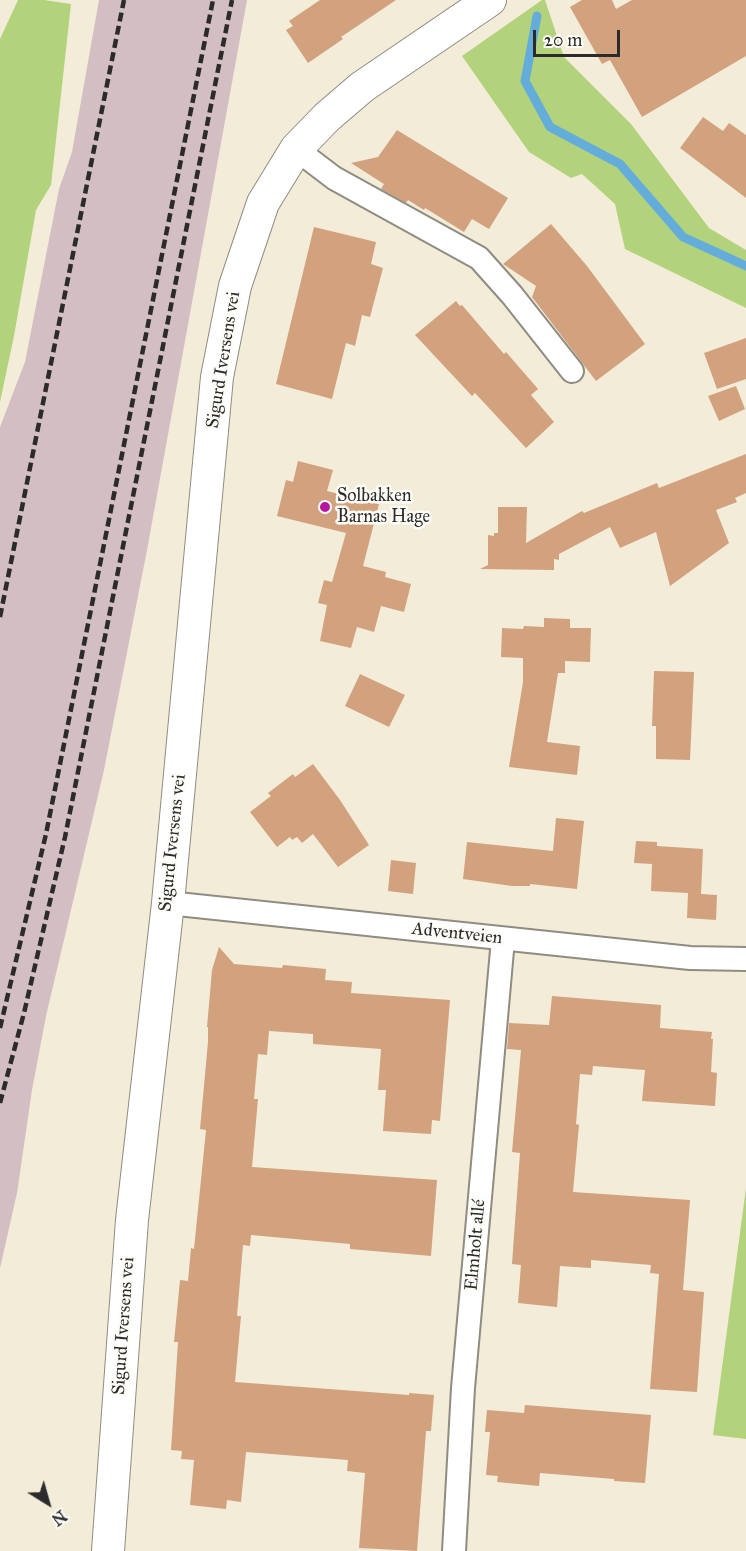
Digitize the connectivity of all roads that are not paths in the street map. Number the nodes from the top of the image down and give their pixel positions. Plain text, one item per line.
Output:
1 (490, 0) edge
2 (296, 149) junction
3 (572, 371) dead end
4 (168, 903) junction
5 (503, 939) junction
6 (746, 959) edge
7 (108, 1551) edge
8 (454, 1551) edge

1 - 2 street, Sigurd Iversens vei
2 - 3 street
2 - 4 street, Sigurd Iversens vei
4 - 5 street, Adventveien
4 - 7 street, Sigurd Iversens vei
5 - 6 street, Adventveien
5 - 8 street, Elmholt allé

